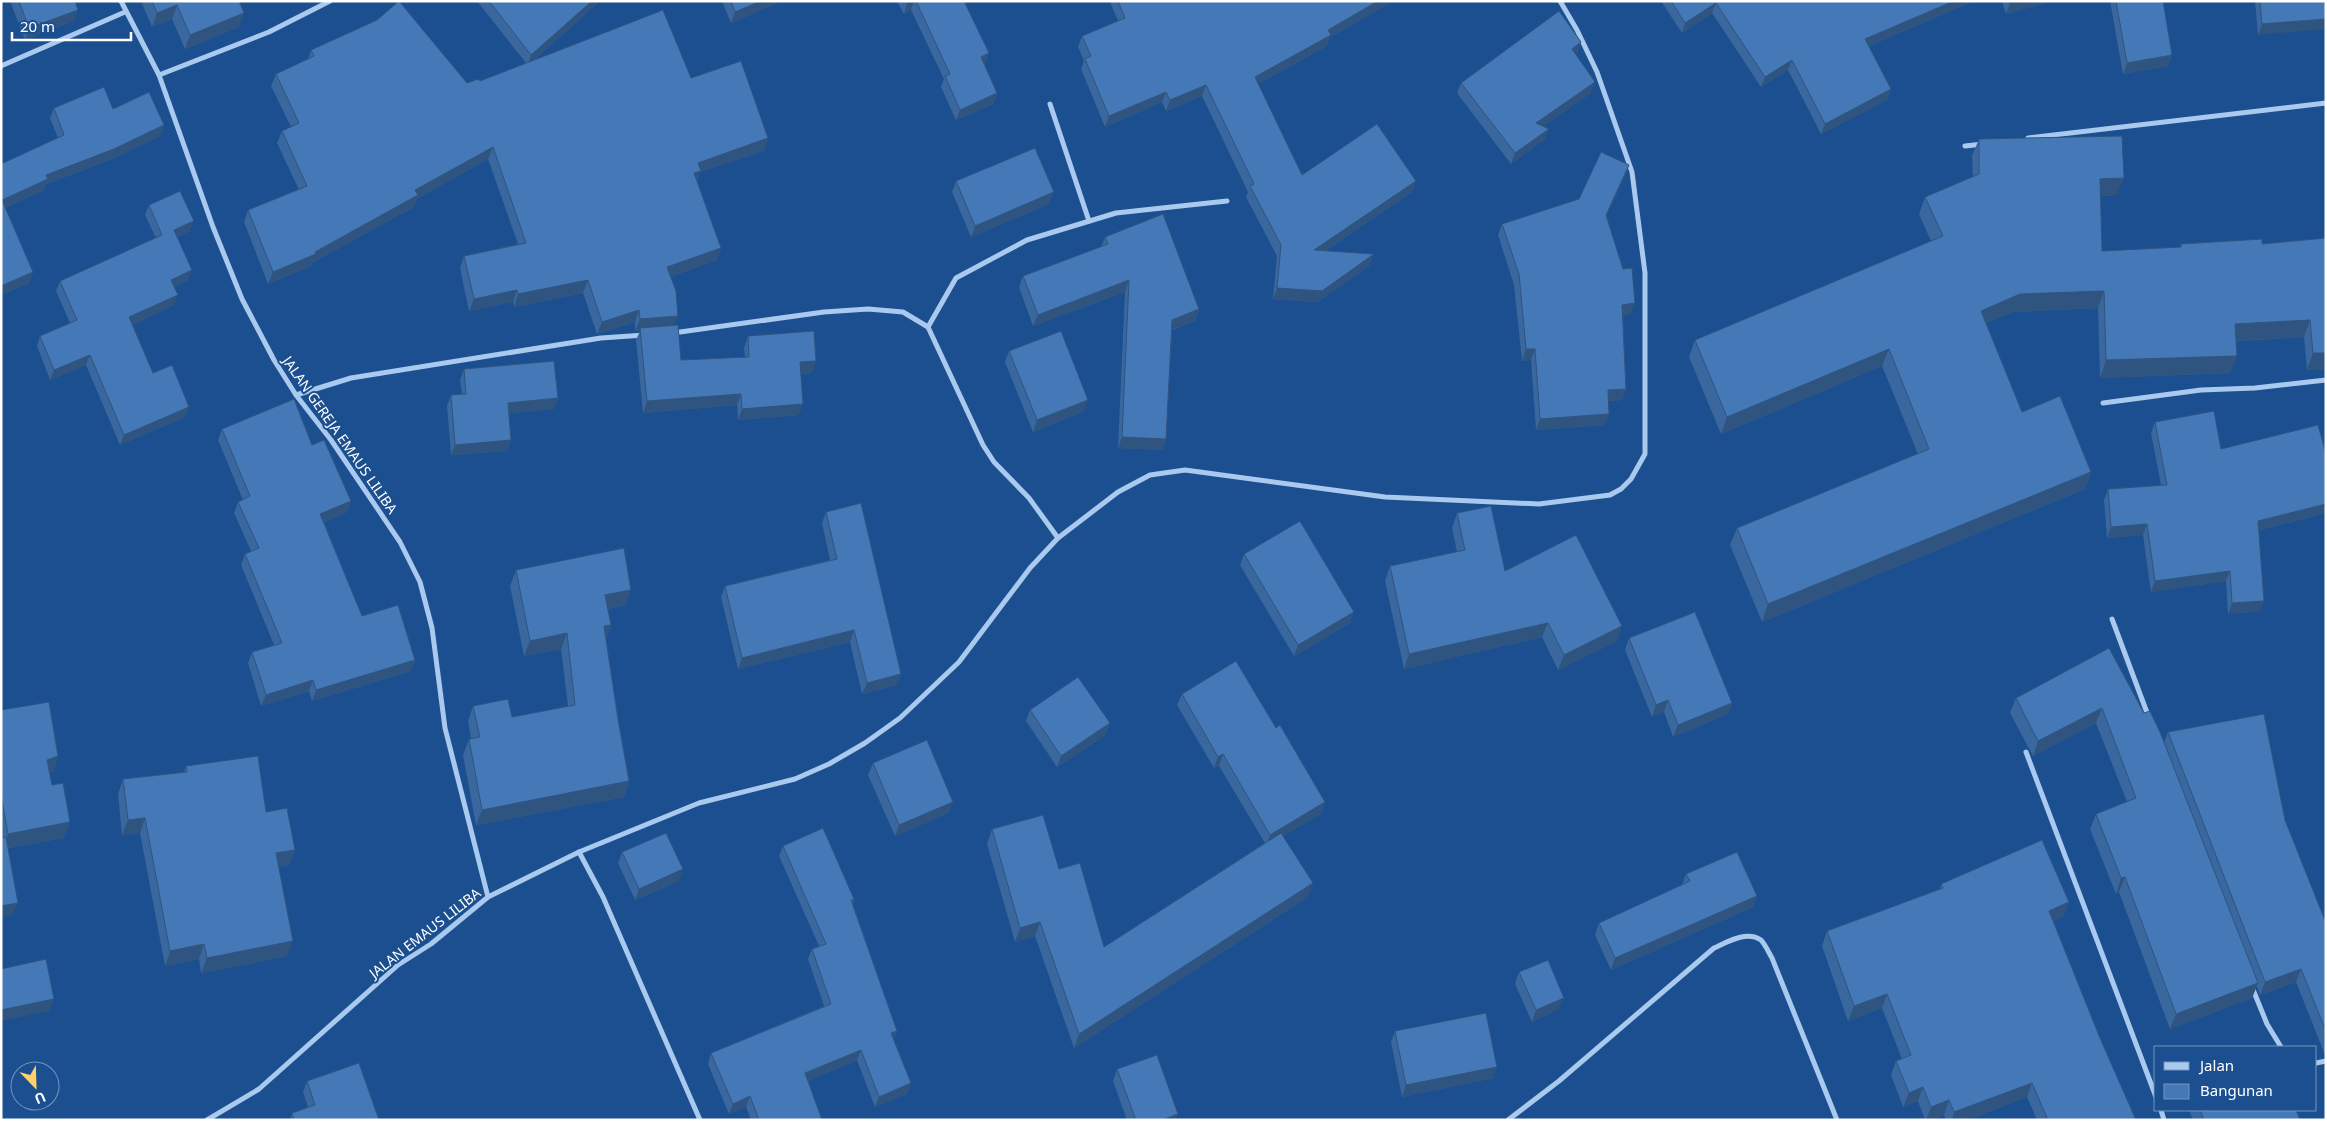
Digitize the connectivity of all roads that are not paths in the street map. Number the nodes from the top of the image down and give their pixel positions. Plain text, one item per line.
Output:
1 (121, 1) edge
2 (330, 1) edge
3 (1560, 1) edge
4 (125, 12) junction
5 (1, 66) edge
6 (159, 76) junction
7 (2326, 103) edge
8 (1050, 104) dead end
9 (2024, 139) edge
10 (1985, 144) edge
11 (1966, 146) dead end
12 (1227, 201) dead end
13 (1089, 221) junction
14 (928, 327) junction
15 (667, 333) edge
16 (648, 334) edge
17 (2326, 380) edge
18 (296, 395) junction
19 (2103, 403) dead end
20 (1058, 538) junction
21 (2112, 619) dead end
22 (2153, 729) edge
23 (2026, 752) dead end
24 (579, 852) junction
25 (488, 897) junction
26 (2249, 978) edge
27 (2280, 1046) edge
28 (2154, 1092) edge
29 (207, 1120) edge
30 (700, 1120) edge
31 (1508, 1120) edge
32 (1837, 1120) edge

1 - 4 street, JALAN GEREJA EMAUS LILIBA
2 - 6 street
3 - 20 street, JALAN EMAUS LILIBA
4 - 5 street
4 - 6 street, JALAN GEREJA EMAUS LILIBA
6 - 18 street, JALAN GEREJA EMAUS LILIBA
7 - 9 street
8 - 13 street
10 - 11 street
12 - 13 street
13 - 14 street
14 - 15 street
14 - 20 street
16 - 18 street
17 - 19 street
18 - 25 street, JALAN GEREJA EMAUS LILIBA
20 - 24 street, JALAN EMAUS LILIBA
21 - 22 street
23 - 28 street
24 - 25 street, JALAN EMAUS LILIBA
24 - 30 street
25 - 29 street, JALAN EMAUS LILIBA
26 - 27 street
31 - 32 street

